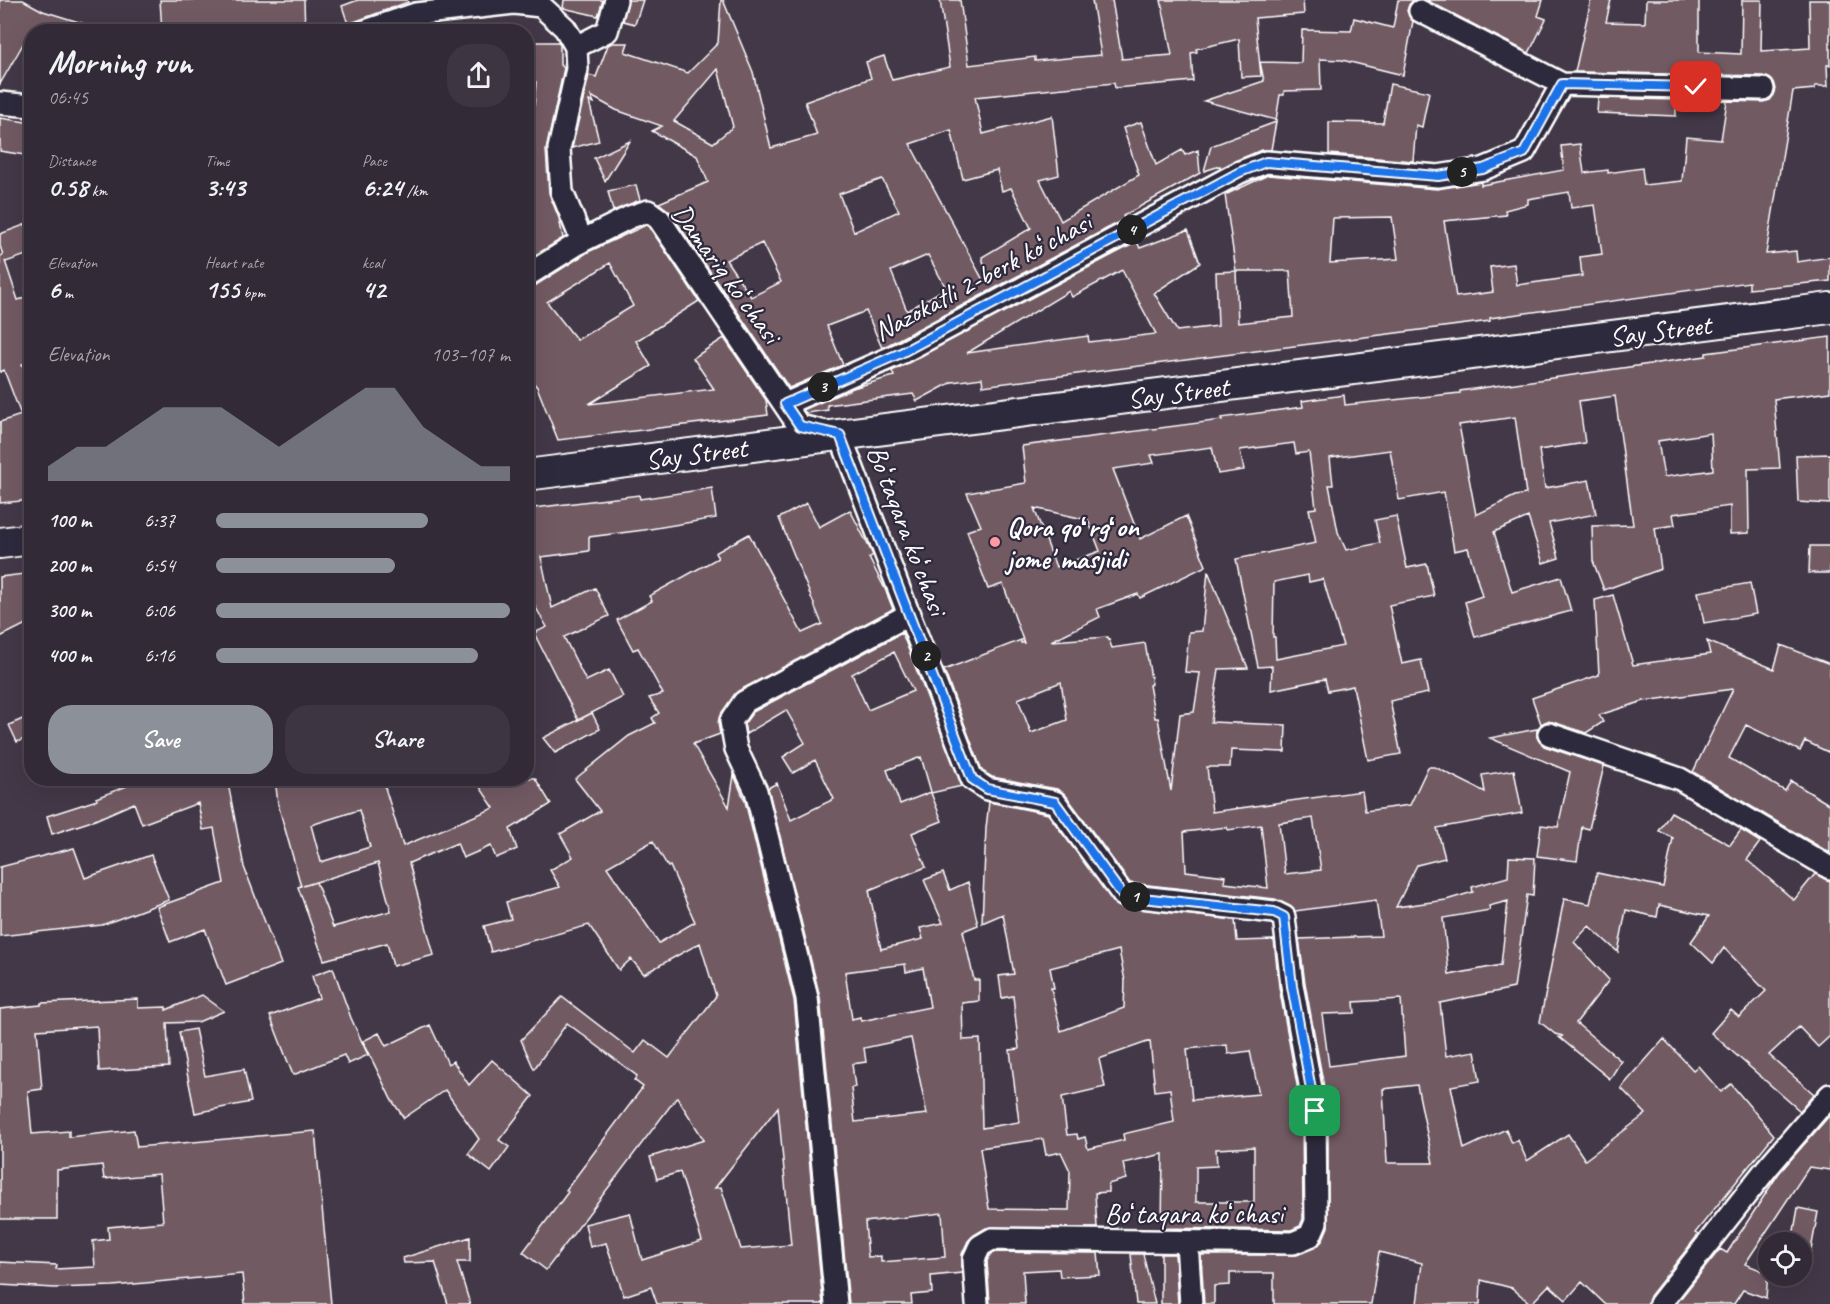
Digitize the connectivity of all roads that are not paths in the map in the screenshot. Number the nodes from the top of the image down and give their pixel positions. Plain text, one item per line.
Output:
1 (616, 0) edge
2 (1420, 11) dead end
3 (387, 24) edge
4 (576, 47) junction
5 (1562, 84) junction
6 (1763, 88) dead end
7 (0, 103) edge
8 (24, 105) edge
9 (582, 241) junction
10 (534, 271) edge
11 (1830, 308) edge
12 (785, 404) junction
13 (840, 435) junction
14 (534, 474) edge
15 (24, 540) edge
16 (0, 543) edge
17 (910, 614) junction
18 (1549, 734) dead end
19 (1830, 868) edge
20 (1830, 1095) edge
21 (1187, 1242) junction
22 (836, 1304) edge
23 (977, 1304) edge
24 (1191, 1304) edge
25 (1660, 1304) edge

1 - 4 street
2 - 5 street
3 - 4 street
4 - 9 street
5 - 6 street
5 - 12 street, Nazokatli 2-berk koʻchasi
7 - 8 street
9 - 10 street
9 - 12 street, Damariq koʻchasi
11 - 13 main road, Say Street
12 - 13 street, Damariq koʻchasi
13 - 14 main road, Say Street
13 - 17 street, Boʻtaqara koʻchasi
15 - 16 main road
17 - 21 street, Boʻtaqara koʻchasi
17 - 22 street
18 - 19 street
20 - 25 street
21 - 23 street, Boʻtaqara koʻchasi
21 - 24 street

